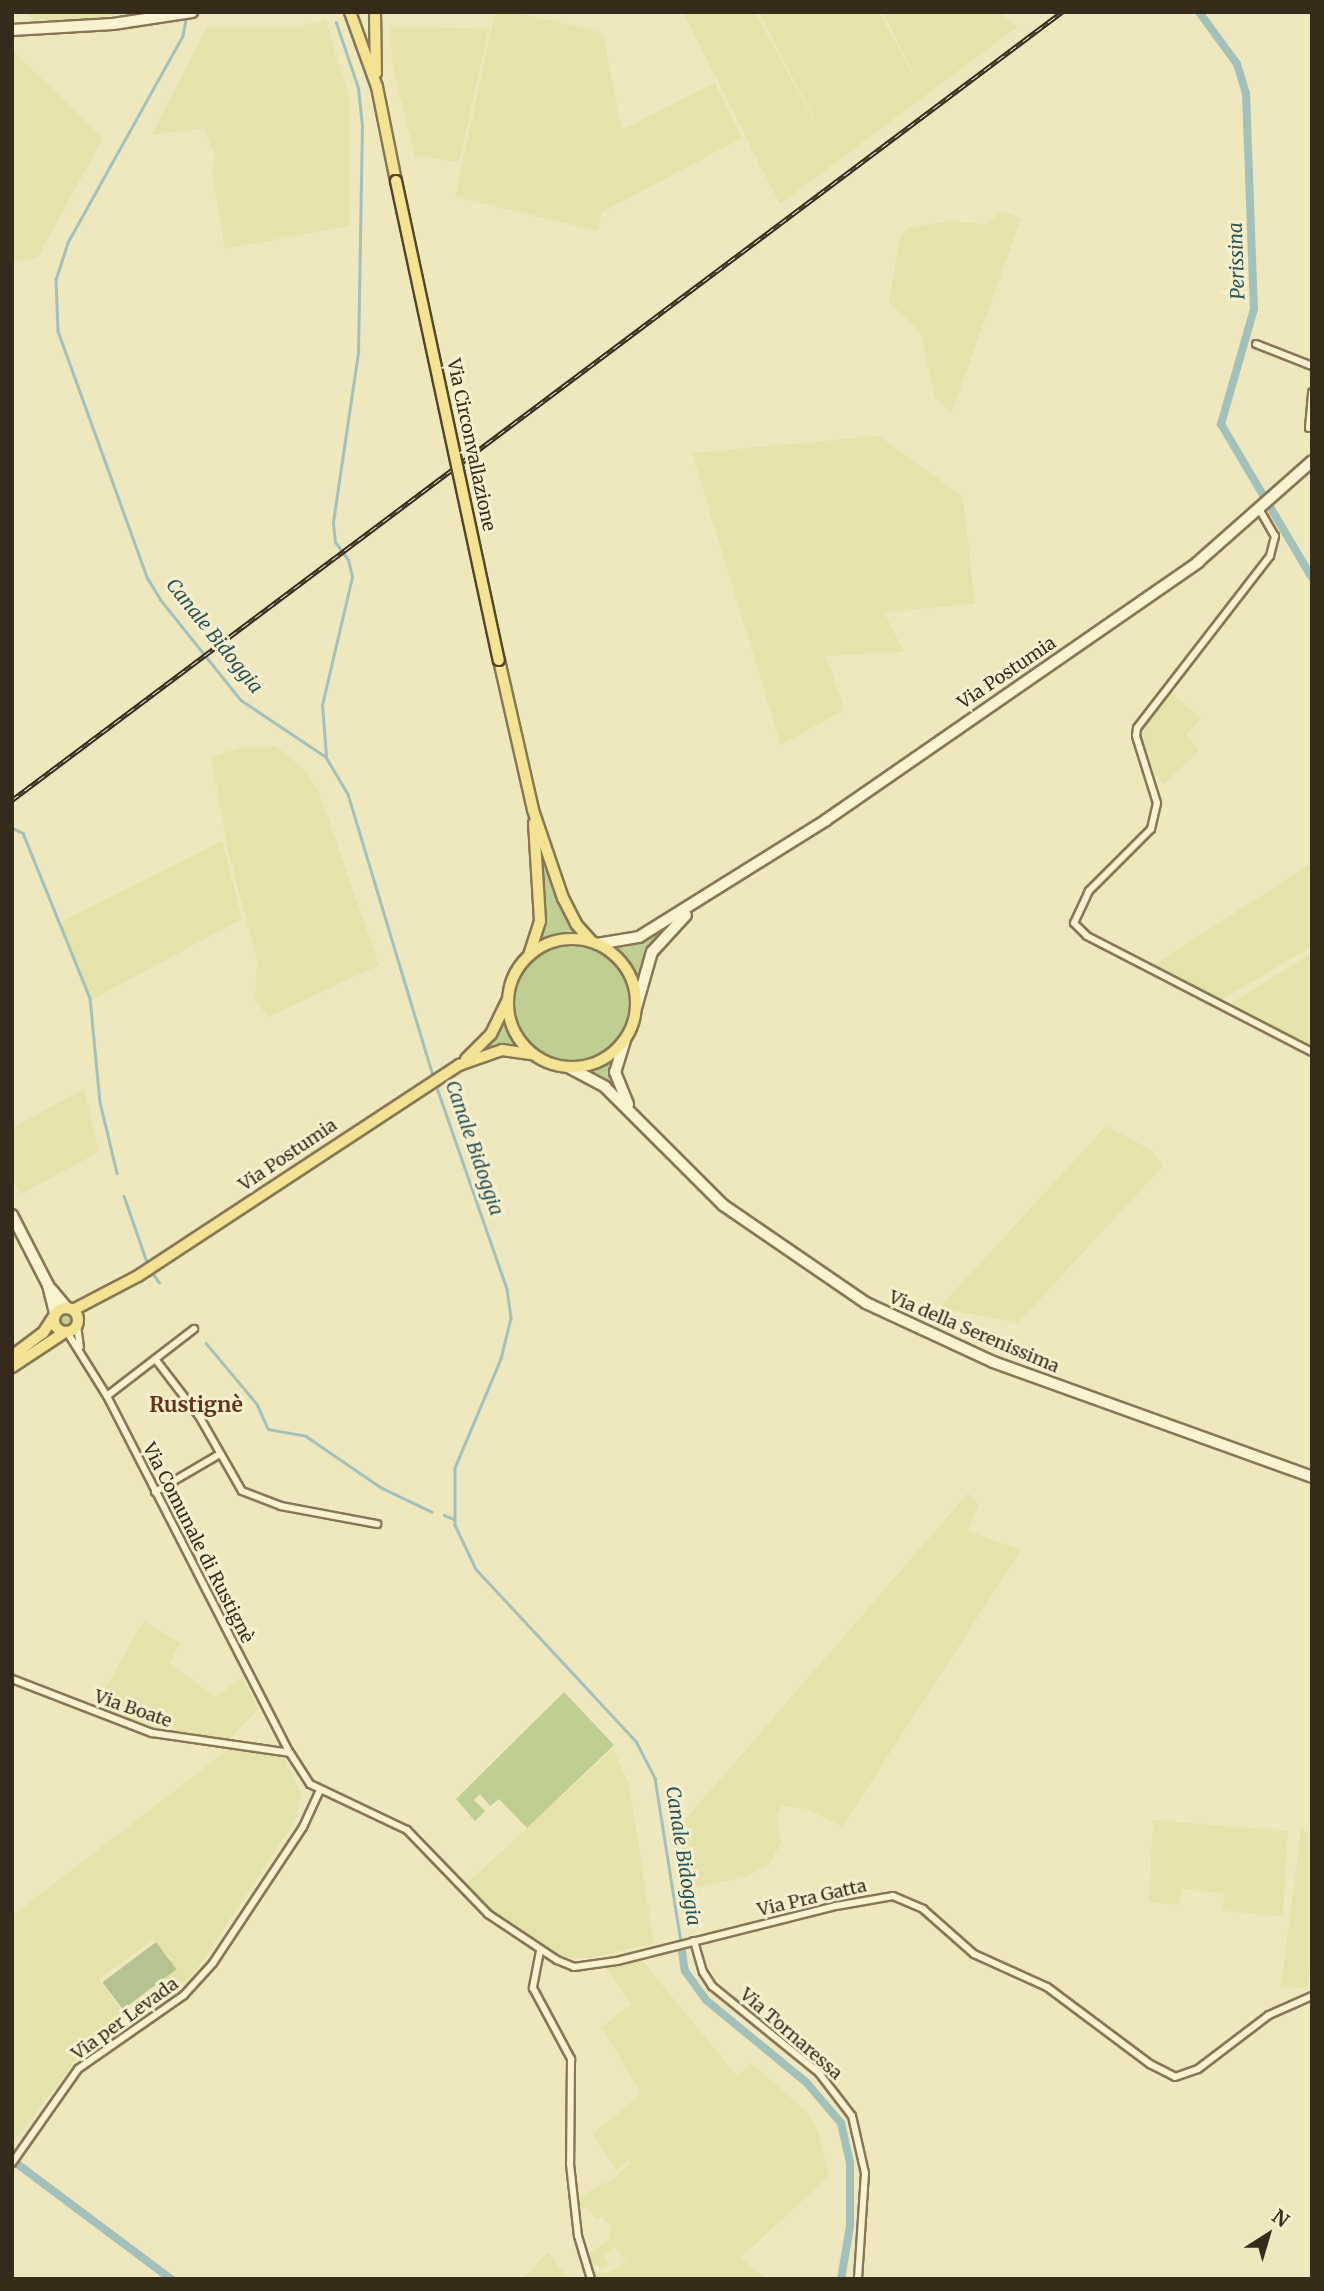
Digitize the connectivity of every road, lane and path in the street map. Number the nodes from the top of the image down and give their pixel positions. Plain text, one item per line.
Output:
1 (192, 12) edge
2 (350, 12) edge
3 (375, 12) edge
4 (12, 30) edge
5 (377, 86) junction
6 (1256, 344) dead end
7 (1312, 366) edge
8 (1312, 393) edge
9 (1309, 428) dead end
10 (1312, 461) edge
11 (1258, 508) junction
12 (533, 810) junction
13 (708, 897) junction
14 (594, 943) junction
15 (528, 956) junction
16 (508, 999) junction
17 (636, 1008) junction
18 (625, 1040) junction
19 (1312, 1052) edge
20 (532, 1054) junction
21 (459, 1065) junction
22 (570, 1068) junction
23 (635, 1116) junction
24 (12, 1215) edge
25 (48, 1286) junction
26 (55, 1315) junction
27 (71, 1321) junction
28 (194, 1329) dead end
29 (80, 1347) junction
30 (12, 1356) edge
31 (156, 1360) junction
32 (12, 1367) edge
33 (107, 1396) junction
34 (218, 1455) junction
35 (1312, 1477) edge
36 (155, 1492) junction
37 (377, 1524) dead end
38 (12, 1679) edge
39 (290, 1753) junction
40 (320, 1790) junction
41 (692, 1941) junction
42 (540, 1951) junction
43 (1312, 1996) edge
44 (15, 2160) edge
45 (591, 2279) edge
46 (858, 2279) edge

1 - 4 main road
2 - 5 main road, Via Circonvallazione
3 - 5 main road, Via Circonvallazione
5 - 12 main road, Via Circonvallazione, bridge
6 - 7 street
8 - 9 street
10 - 11 main road, Via Postumia
11 - 13 main road, Via Postumia
11 - 19 street
12 - 14 main road, Via Circonvallazione
12 - 15 main road, Via Circonvallazione
13 - 14 main road, Via Postumia
13 - 17 main road, Via Postumia
14 - 15 main road
14 - 17 main road
15 - 16 main road
16 - 20 main road
16 - 21 main road, Via Postumia
17 - 18 main road
18 - 22 main road
18 - 23 main road
20 - 21 main road, Via Postumia
20 - 22 main road
21 - 27 main road, Via Postumia
22 - 23 main road
23 - 35 main road, Via della Serenissima
24 - 25 main road
25 - 26 main road
25 - 27 main road
26 - 27 main road
26 - 27 main road
26 - 30 main road
27 - 29 street, Via Comunale di Rustignè
27 - 29 street, Via Comunale di Rustignè
27 - 32 main road, Via Postumia
28 - 31 street
29 - 33 street, Via Comunale di Rustignè
31 - 33 street
31 - 34 street
33 - 36 street, Via Comunale di Rustignè
34 - 36 street
34 - 37 street
36 - 39 street, Via Comunale di Rustignè
38 - 39 street, Via Boate
39 - 40 street, Via Pra Gatta
40 - 42 street, Via Pra Gatta
40 - 44 street, Via per Levada
41 - 42 street, Via Pra Gatta
41 - 43 street, Via Pra Gatta
41 - 46 street, Via Tornaressa
42 - 45 street

